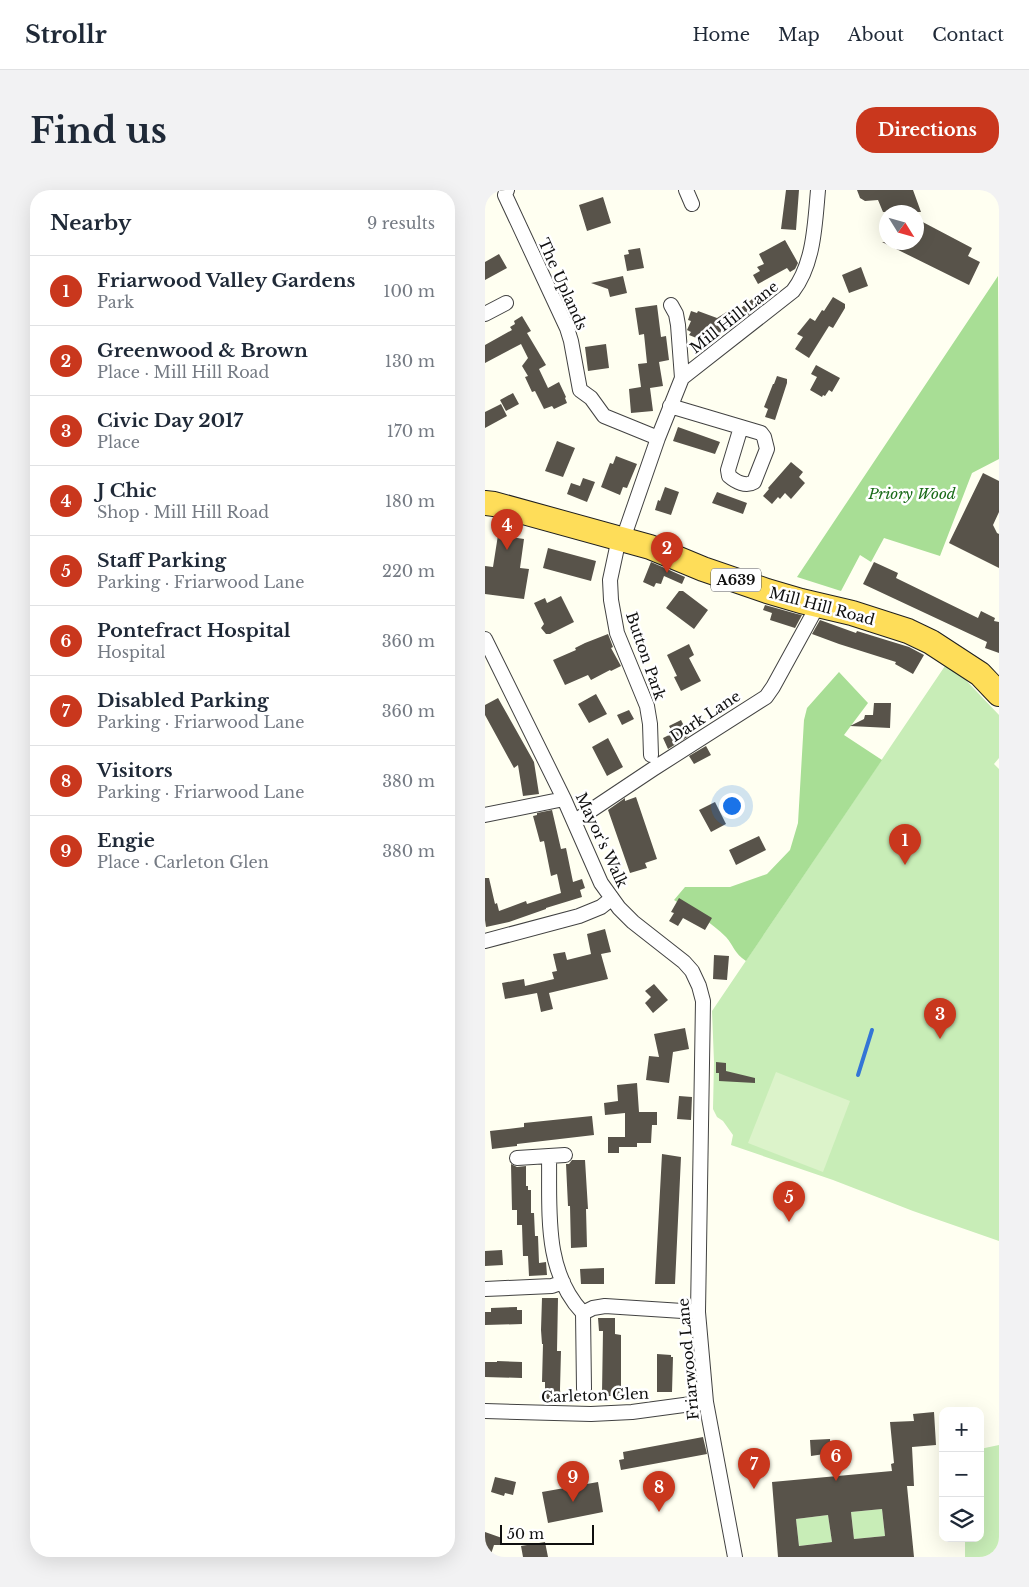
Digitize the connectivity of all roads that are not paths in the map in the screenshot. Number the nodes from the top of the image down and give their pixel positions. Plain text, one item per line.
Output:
1 (507, 190) edge
2 (686, 190) edge
3 (818, 190) edge
4 (692, 204) dead end
5 (506, 303) dead end
6 (671, 305) dead end
7 (485, 314) edge
8 (683, 378) junction
9 (670, 406) junction
10 (741, 427) dead end
11 (658, 438) junction
12 (485, 502) edge
13 (621, 539) junction
14 (817, 605) junction
15 (485, 639) edge
16 (989, 678) edge
17 (999, 694) edge
18 (651, 756) dead end
19 (565, 799) junction
20 (485, 815) edge
21 (575, 821) junction
22 (611, 898) junction
23 (485, 941) edge
24 (701, 1155) joint
25 (549, 1156) junction
26 (565, 1156) dead end
27 (517, 1158) dead end
28 (563, 1282) junction
29 (485, 1288) edge
30 (698, 1312) junction
31 (583, 1313) junction
32 (584, 1389) dead end
33 (706, 1402) junction
34 (485, 1411) edge
35 (735, 1557) edge

1 - 11 street, The Uplands
2 - 4 street
3 - 8 street, Mill Hill Lane
5 - 7 street
6 - 8 street, Mill Hill Lane
8 - 9 street, Mill Hill Lane
9 - 10 street
9 - 11 street, Mill Hill Lane
11 - 13 street, Mill Hill Lane
12 - 13 highway, Mill Hill Road / A639
13 - 14 highway, Mill Hill Road / A639
13 - 18 street, Button Park
14 - 16 highway, Mill Hill Road / A639
14 - 21 street, Dark Lane
15 - 19 street, Mayor's Walk
16 - 17 highway, Mill Hill Road / A639
19 - 20 street
19 - 21 street, Mayor's Walk
21 - 22 street, Mayor's Walk
22 - 23 street
22 - 24 street, Mayor's Walk
24 - 30 street, Friarwood Lane
25 - 26 street
25 - 27 street
25 - 28 street
28 - 29 street
28 - 31 street
30 - 31 street
30 - 33 street, Friarwood Lane
31 - 32 street
33 - 34 street, Carleton Glen
33 - 35 street, Friarwood Lane

